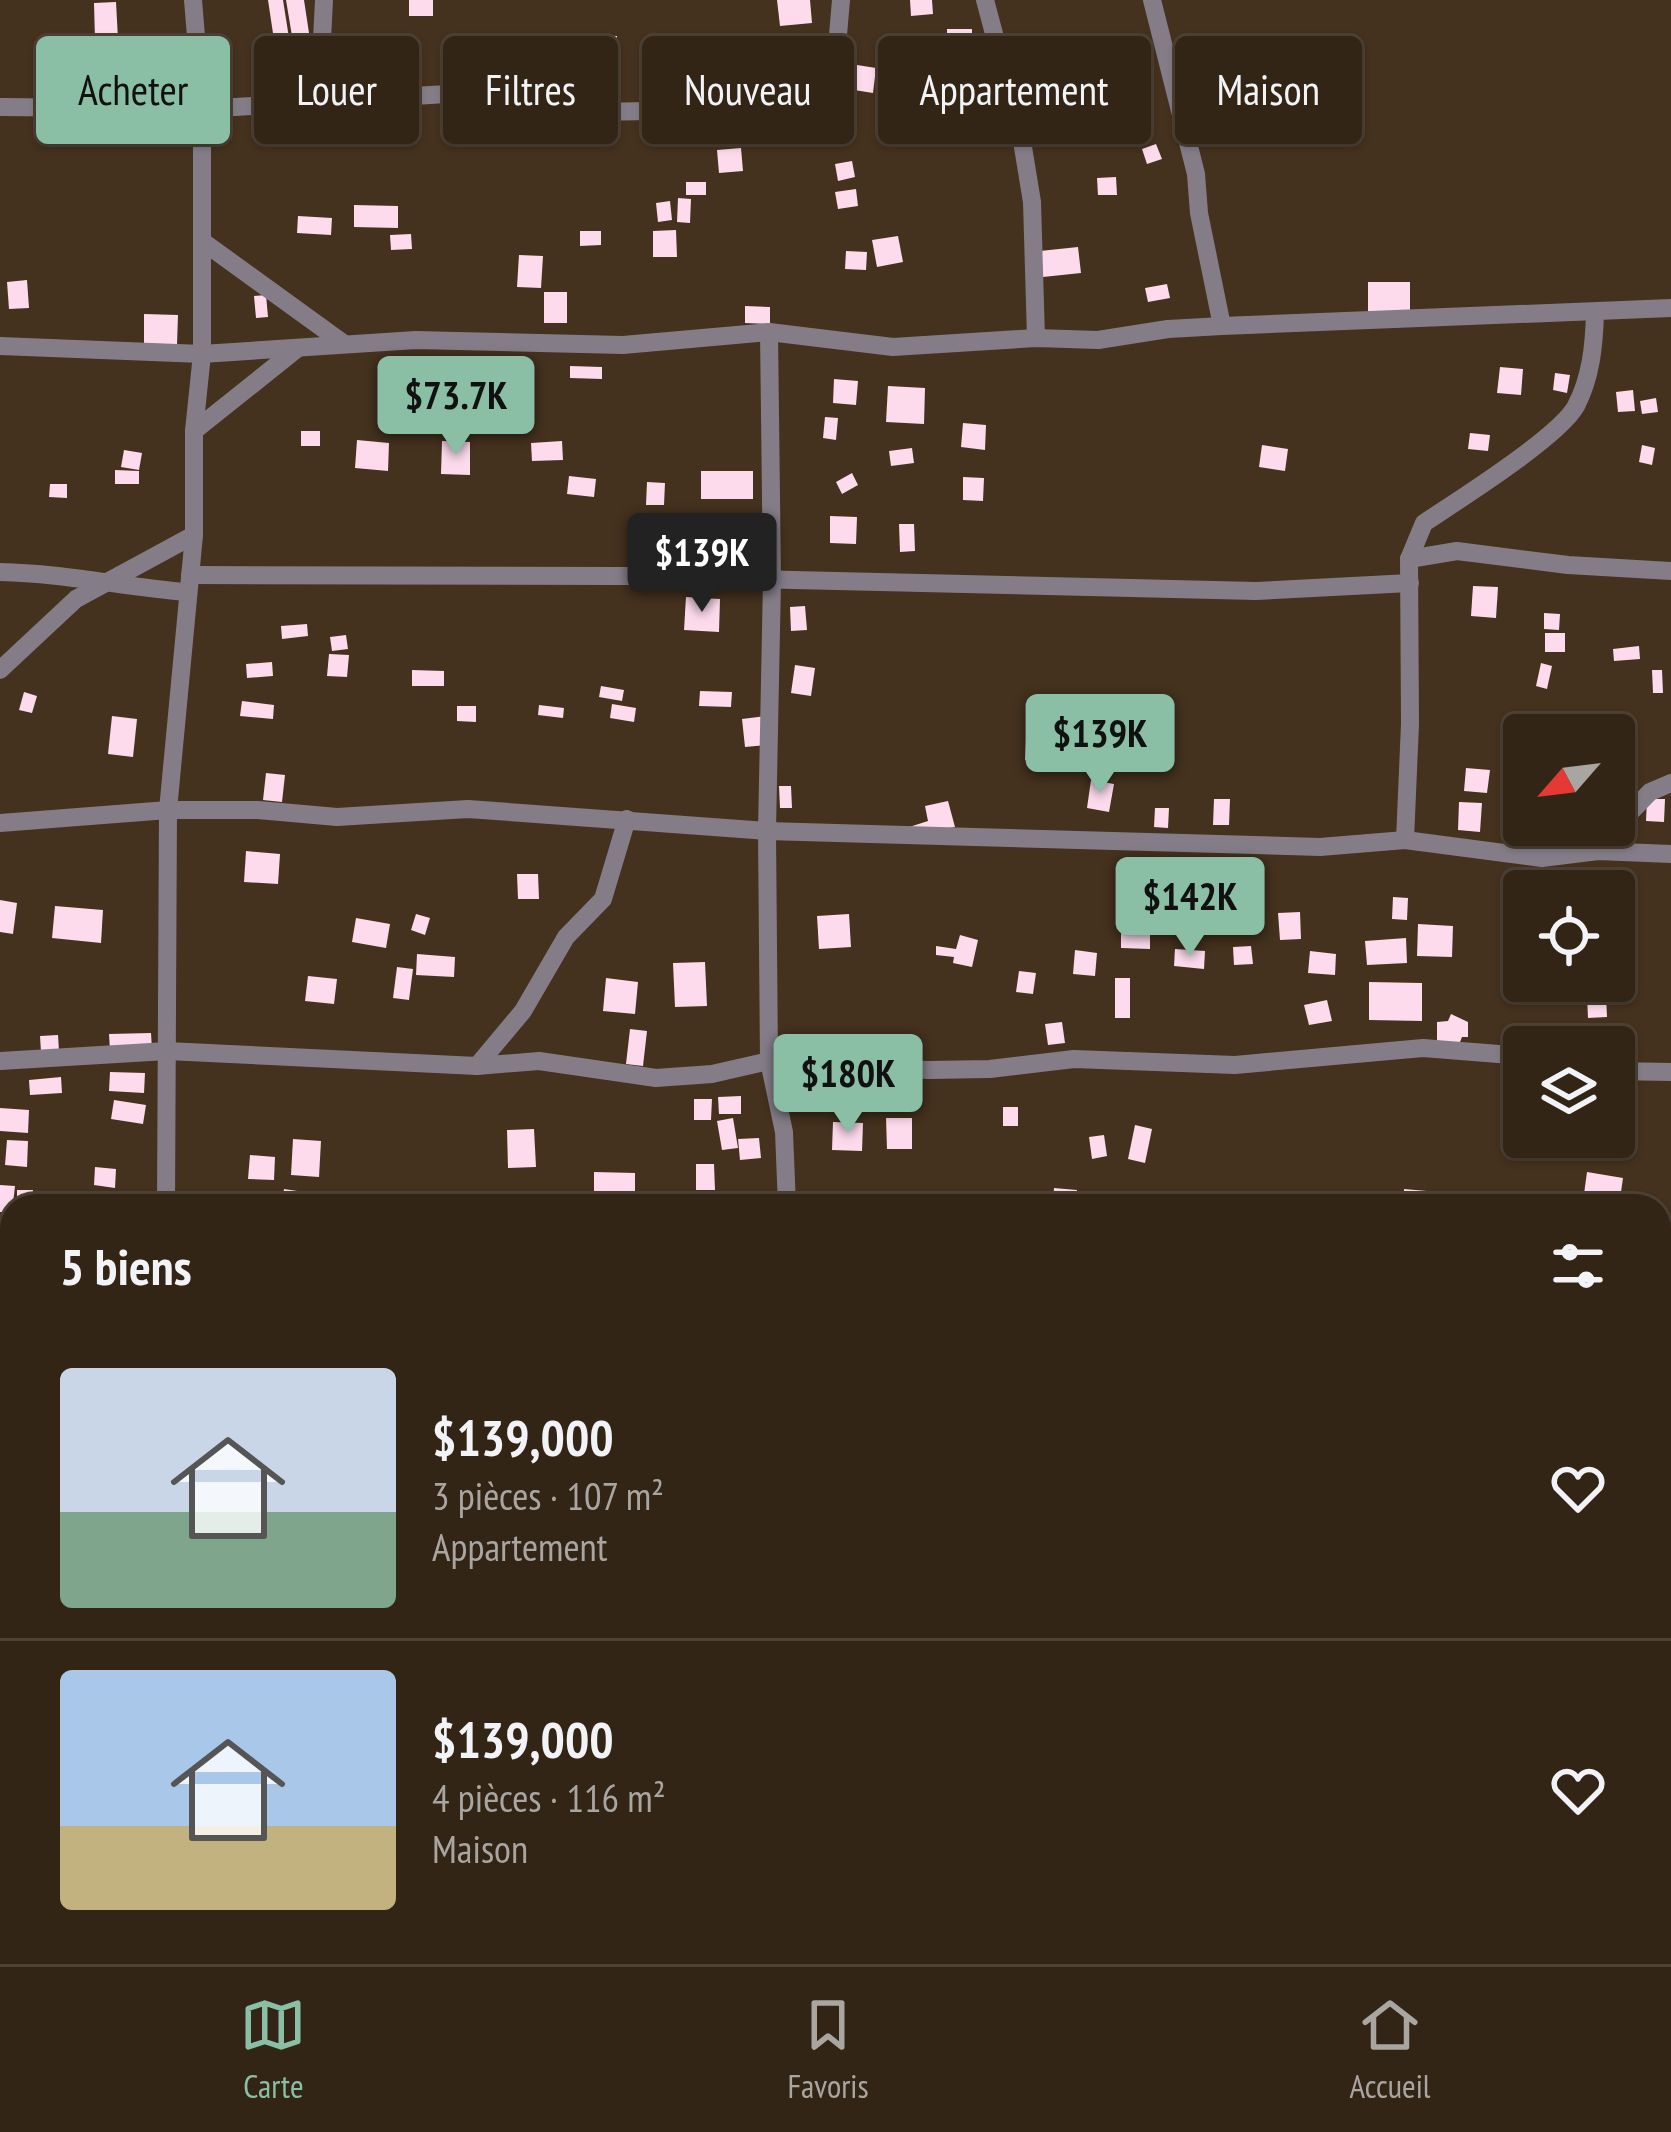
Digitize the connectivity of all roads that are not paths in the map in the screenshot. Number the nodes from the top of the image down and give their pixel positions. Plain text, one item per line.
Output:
1 (193, 0) edge
2 (324, 0) edge
3 (841, 0) edge
4 (985, 0) edge
5 (1152, 0) edge
6 (196, 36) edge
7 (322, 36) edge
8 (419, 96) edge
9 (0, 107) edge
10 (36, 108) edge
11 (202, 144) edge
12 (202, 241) junction
13 (1671, 308) edge
14 (1595, 314) junction
15 (1222, 326) junction
16 (769, 332) junction
17 (1036, 338) junction
18 (343, 343) junction
19 (0, 346) edge
20 (300, 346) junction
21 (202, 354) junction
22 (194, 431) junction
23 (194, 535) junction
24 (1409, 559) junction
25 (1671, 571) edge
26 (0, 572) edge
27 (772, 580) junction
28 (188, 583) junction
29 (1410, 583) junction
30 (103, 585) junction
31 (0, 670) edge
32 (1671, 784) edge
33 (168, 810) junction
34 (626, 819) junction
35 (0, 823) edge
36 (767, 831) junction
37 (1406, 841) junction
38 (1575, 854) junction
39 (1671, 854) edge
40 (167, 1051) junction
41 (1503, 1054) edge
42 (0, 1060) edge
43 (770, 1061) junction
44 (477, 1066) junction
45 (1635, 1071) edge
46 (1671, 1072) edge
47 (166, 1194) edge
48 (787, 1194) edge

1 - 6 street
2 - 7 street
3 - 8 street
4 - 17 street
5 - 15 street
9 - 10 street
11 - 12 street
12 - 18 street
12 - 21 street
13 - 14 street
14 - 15 street
14 - 24 street
15 - 17 street
16 - 17 street
16 - 18 street
16 - 27 street
18 - 20 street
19 - 21 street
20 - 21 street
20 - 22 street
21 - 22 street
22 - 23 street
23 - 28 street
23 - 30 street
24 - 25 street
24 - 29 street
26 - 30 street
27 - 28 street
27 - 29 street
27 - 36 street
28 - 30 street
28 - 33 street
29 - 37 street
30 - 31 street
32 - 38 street
33 - 34 street
33 - 35 street
33 - 40 street
34 - 36 street
34 - 44 street
36 - 37 street
36 - 43 street
37 - 38 street
38 - 39 street
40 - 42 street
40 - 44 street
40 - 47 street
41 - 43 street
43 - 44 street
43 - 48 street
45 - 46 street

